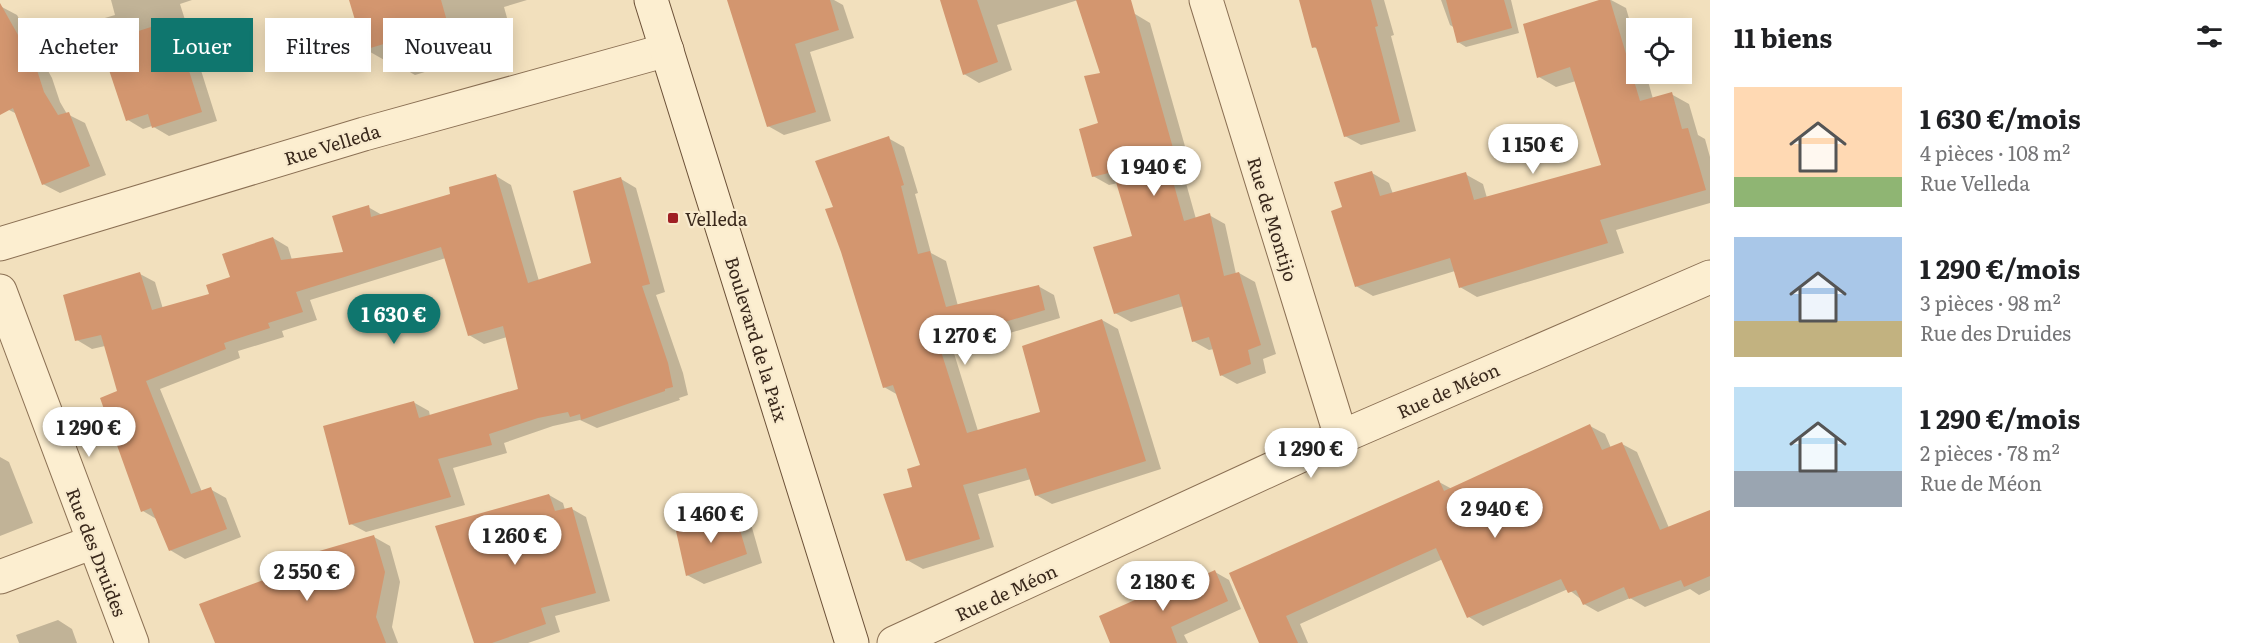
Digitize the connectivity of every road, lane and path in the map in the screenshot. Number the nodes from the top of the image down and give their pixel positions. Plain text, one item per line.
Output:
1 (651, 0) edge
2 (1206, 0) edge
3 (667, 50) junction
4 (0, 244) edge
5 (1710, 277) edge
6 (0, 291) edge
7 (1341, 437) junction
8 (93, 542) junction
9 (0, 577) edge
10 (132, 643) edge
11 (852, 643) edge
12 (894, 643) edge

1 - 3 street, Boulevard de la Paix
2 - 7 street, Rue de Montijo
3 - 4 street, Rue Velleda
3 - 11 street, Boulevard de la Paix
5 - 7 street, Rue de Méon
6 - 8 street, Rue des Druides
7 - 12 street, Rue de Méon
8 - 9 street
8 - 10 street, Rue des Druides

